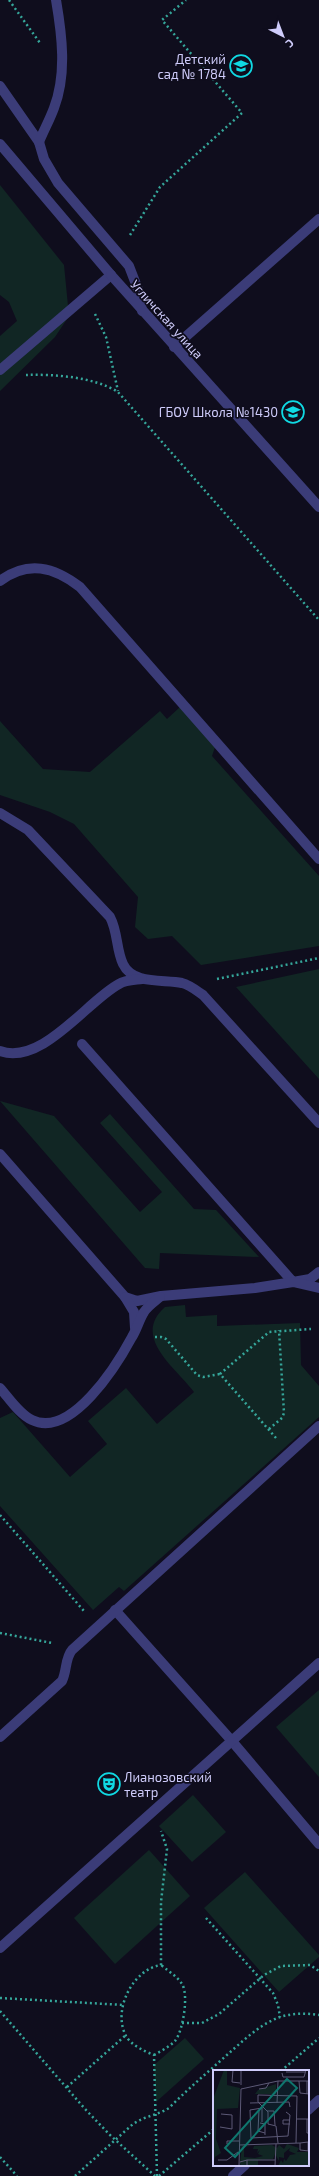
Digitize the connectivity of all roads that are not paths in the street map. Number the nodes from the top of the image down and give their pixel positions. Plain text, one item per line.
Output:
1 (56, 0) edge
2 (0, 86) edge
3 (39, 142) junction
4 (0, 144) edge
5 (319, 219) edge
6 (111, 275) junction
7 (142, 311) junction
8 (174, 347) junction
9 (0, 370) edge
10 (319, 508) edge
11 (0, 581) edge
12 (0, 813) edge
13 (319, 859) edge
14 (142, 979) junction
15 (82, 1044) dead end
16 (0, 1051) edge
17 (319, 1123) edge
18 (0, 1154) edge
19 (319, 1272) edge
20 (293, 1282) junction
21 (319, 1288) edge
22 (161, 1296) junction
23 (125, 1297) junction
24 (132, 1337) junction
25 (0, 1388) edge
26 (319, 1426) edge
27 (115, 1610) junction
28 (319, 1663) edge
29 (0, 1737) edge
30 (231, 1740) junction
31 (319, 1844) edge
32 (0, 1948) edge
33 (319, 2100) edge
34 (309, 2109) edge
35 (244, 2166) edge
36 (233, 2176) edge

1 - 3 street
2 - 3 street
3 - 7 street
4 - 6 street, Угличская улица
5 - 8 street
6 - 7 street, Угличская улица
6 - 9 street
7 - 8 street, Угличская улица
8 - 10 street, Угличская улица
11 - 13 street
12 - 14 street
14 - 16 street
14 - 17 street
15 - 20 street
18 - 23 street
19 - 20 street
20 - 21 street
20 - 22 street
22 - 23 street
22 - 24 street
23 - 24 street
24 - 25 street
26 - 27 street
27 - 29 street
27 - 30 street
28 - 30 street
30 - 31 street
30 - 32 street
33 - 34 street
35 - 36 street

